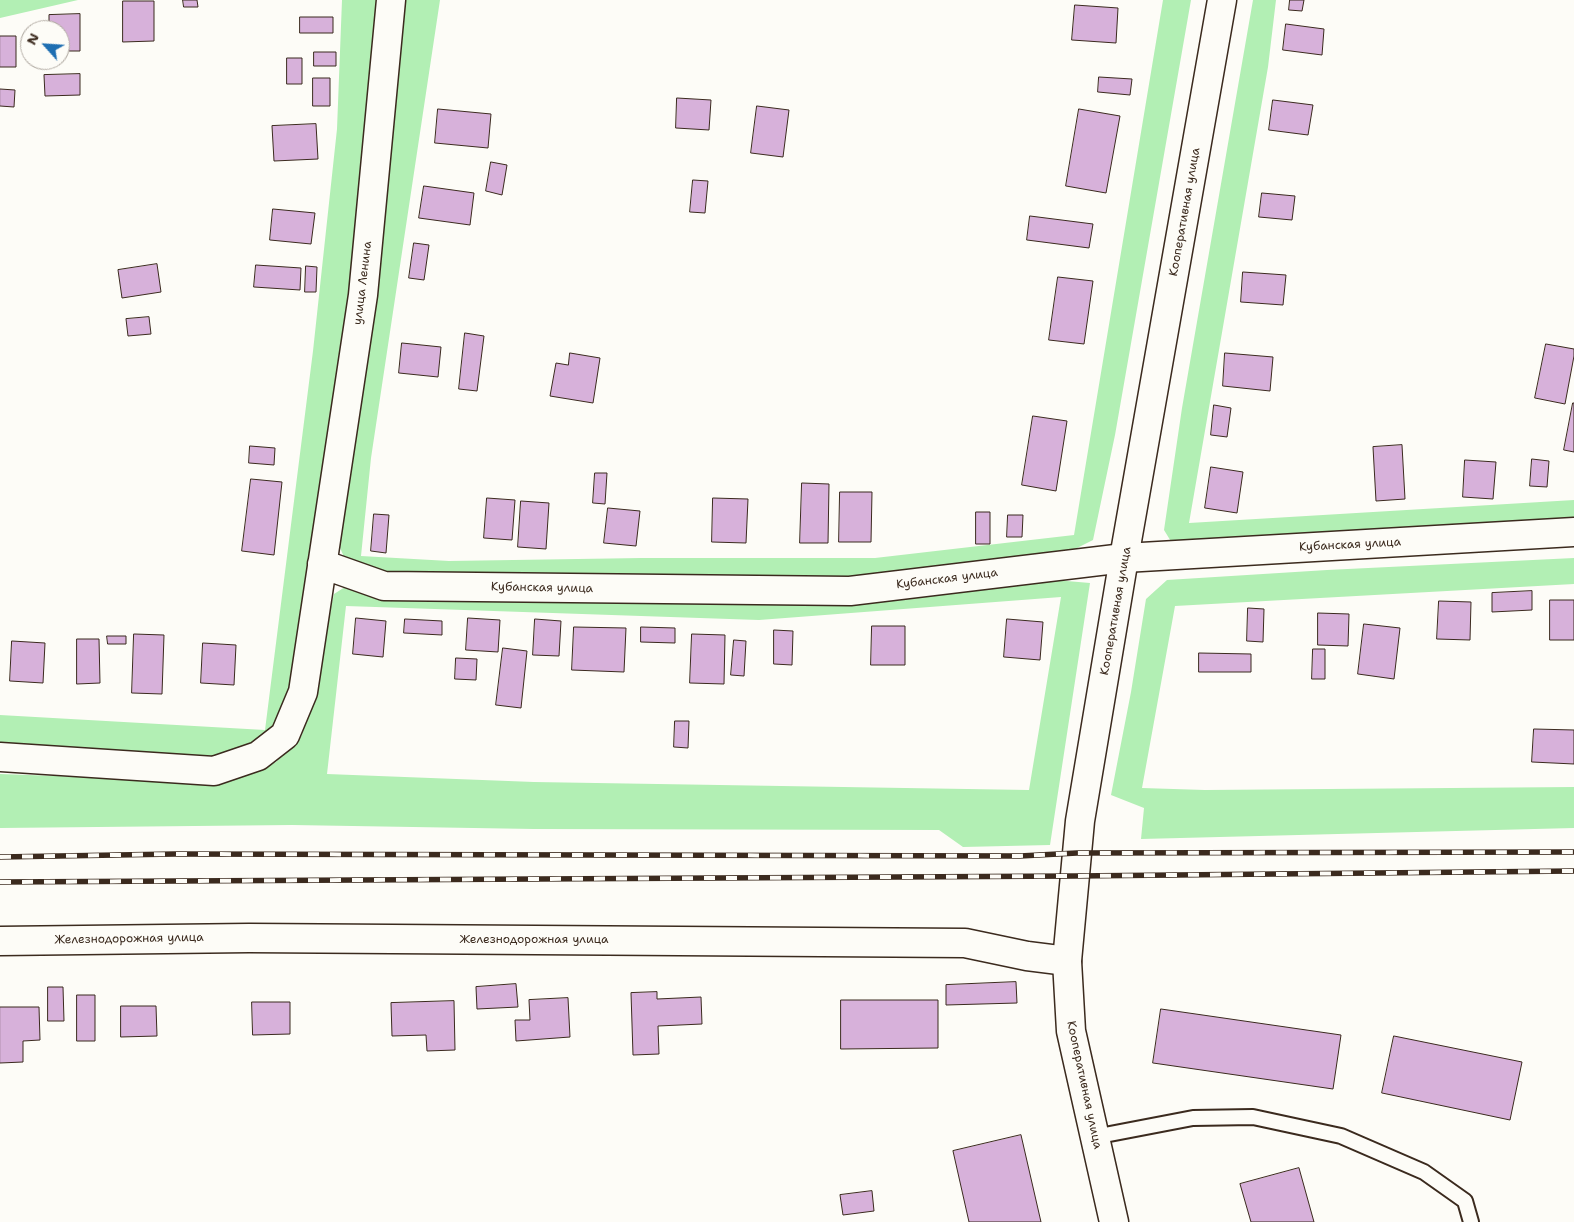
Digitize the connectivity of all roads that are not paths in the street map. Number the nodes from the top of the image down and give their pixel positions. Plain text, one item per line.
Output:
1 (390, 0) edge
2 (1222, 0) edge
3 (1574, 532) edge
4 (1124, 558) junction
5 (322, 564) junction
6 (0, 757) edge
7 (0, 941) edge
8 (1067, 960) junction
9 (1094, 1137) junction
10 (1114, 1222) edge
11 (1471, 1222) edge

1 - 5 street, улица Ленина
2 - 4 street, Кооперативная улица
3 - 4 street, Кубанская улица
4 - 5 street, Кубанская улица
4 - 8 street, Кооперативная улица
5 - 6 street
7 - 8 street, Железнодорожная улица
8 - 9 street, Кооперативная улица
9 - 10 street, Кооперативная улица
9 - 11 lane

